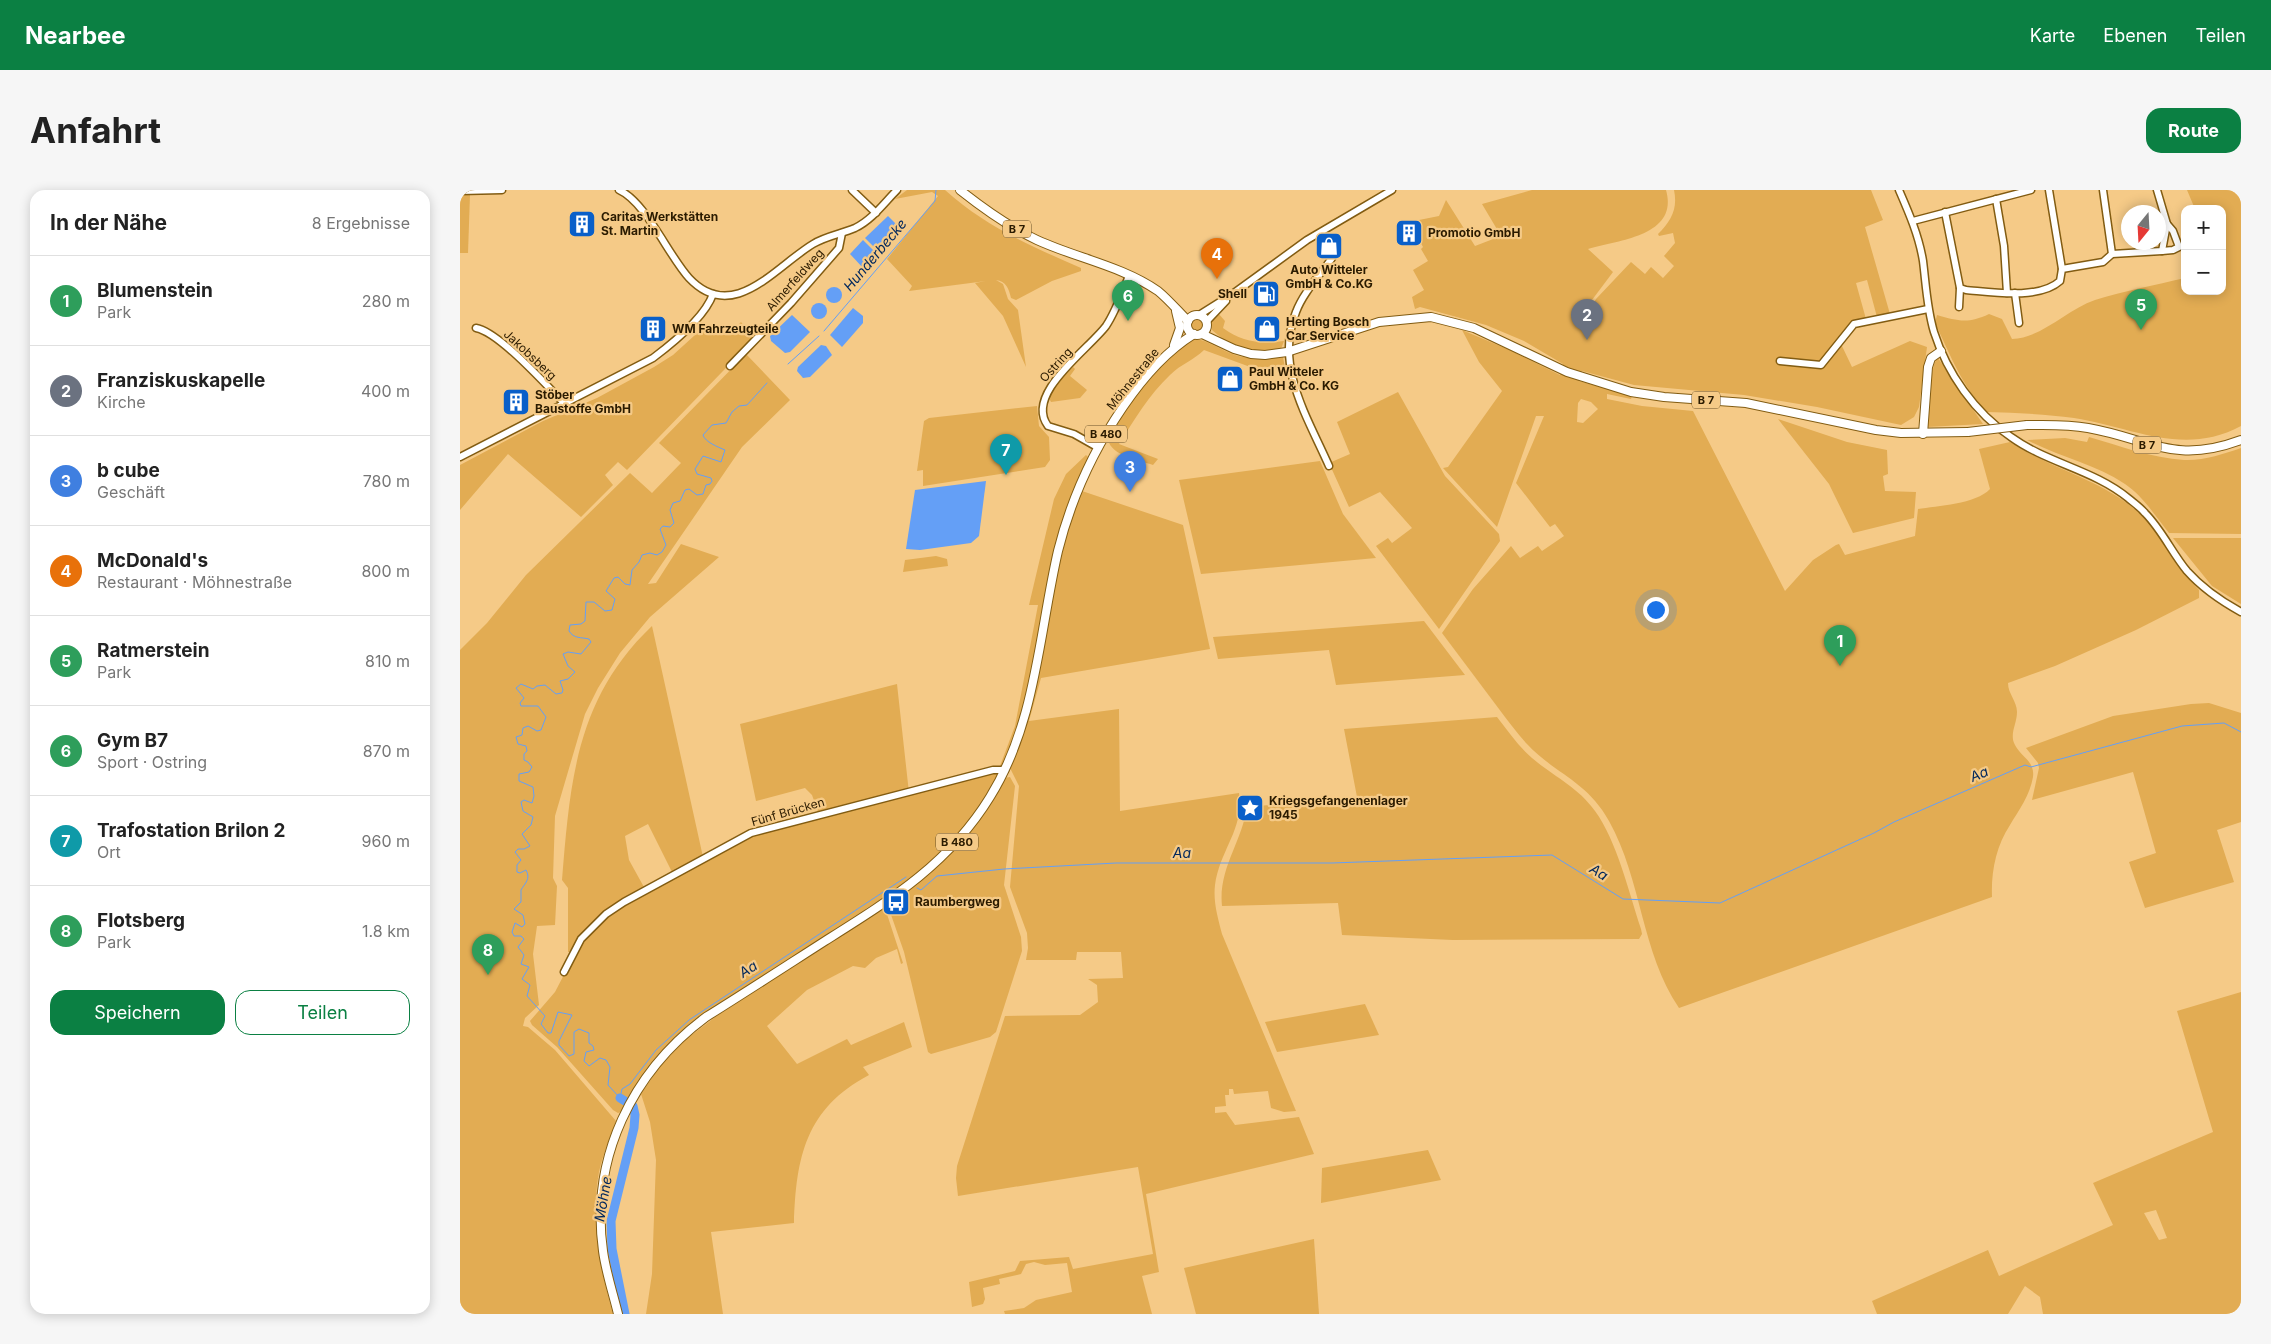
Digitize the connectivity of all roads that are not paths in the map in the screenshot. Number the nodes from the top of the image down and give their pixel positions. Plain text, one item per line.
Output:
1 (502, 190) edge
2 (619, 190) edge
3 (852, 190) edge
4 (897, 190) edge
5 (960, 190) edge
6 (1392, 190) edge
7 (1899, 190) edge
8 (2031, 190) edge
9 (2049, 190) edge
10 (2103, 190) edge
11 (2157, 190) edge
12 (460, 191) edge
13 (1996, 199) junction
14 (1945, 212) junction
15 (876, 213) junction
16 (1913, 221) junction
17 (2167, 224) junction
18 (842, 233) junction
19 (2162, 251) junction
20 (2112, 254) junction
21 (1332, 258) dead end
22 (2062, 269) junction
23 (1129, 276) junction
24 (1960, 288) junction
25 (1158, 292) junction
26 (1234, 293) junction
27 (2007, 293) junction
28 (2016, 293) junction
29 (713, 294) junction
30 (1173, 305) junction
31 (1960, 308) dead end
32 (1928, 309) junction
33 (1198, 315) junction
34 (2020, 323) dead end
35 (1188, 325) junction
36 (476, 328) dead end
37 (1202, 330) junction
38 (1178, 344) junction
39 (1171, 351) junction
40 (1287, 352) junction
41 (1941, 352) junction
42 (1780, 361) dead end
43 (730, 366) dead end
44 (564, 403) junction
45 (1923, 434) junction
46 (2241, 440) edge
47 (1097, 447) junction
48 (460, 458) edge
49 (1329, 466) dead end
50 (2241, 612) edge
51 (1004, 770) junction
52 (564, 972) dead end
53 (618, 1314) edge

1 - 12 street
2 - 29 street
3 - 15 street
4 - 15 street
5 - 23 main road, B 7
6 - 26 street
7 - 16 street
8 - 13 street
9 - 22 street
10 - 20 street
11 - 17 street
13 - 14 street
13 - 27 street
14 - 16 street
14 - 24 street
15 - 18 street
16 - 32 street
17 - 19 street
17 - 19 street
18 - 29 street
18 - 43 street, Almerfeldweg
19 - 20 street
20 - 22 street
21 - 40 street
22 - 28 street
23 - 25 main road, B 7
23 - 47 street, Ostring
24 - 27 street
24 - 31 street
25 - 30 main road, B 7
25 - 33 main road, B 7
26 - 33 street
26 - 37 street
27 - 28 street
28 - 34 street
29 - 44 street
30 - 35 main road, B 7
30 - 39 main road
32 - 41 street
32 - 42 street
33 - 35 main road
33 - 37 main road, B 7
35 - 37 main road, B 7
35 - 38 main road, B 480
36 - 44 street, Jakobsberg
37 - 38 main road, B 480
37 - 40 main road, B 7
38 - 39 main road, B 480
39 - 47 main road, Möhnestraße / B 480
40 - 45 main road, B 7
40 - 49 street
41 - 45 main road
41 - 50 street
44 - 48 street
45 - 46 main road, B 7, bridge
47 - 51 main road, Möhnestraße / B 480
51 - 52 street, Fünf Brücken
51 - 53 main road, B 480

